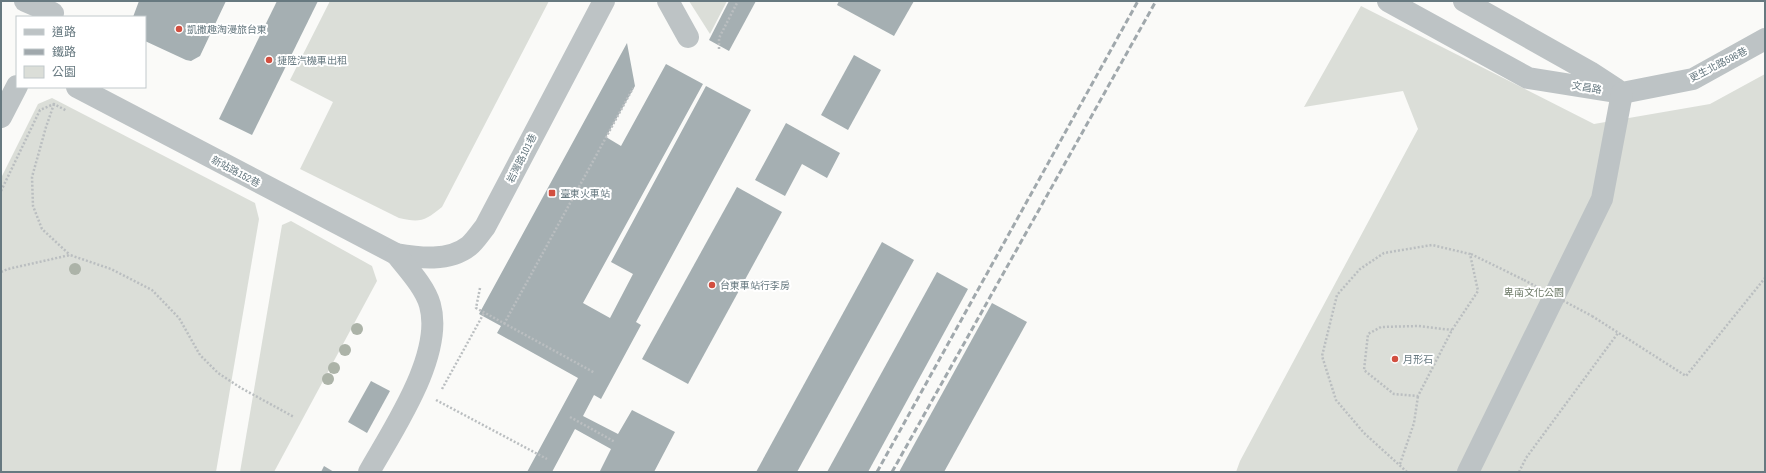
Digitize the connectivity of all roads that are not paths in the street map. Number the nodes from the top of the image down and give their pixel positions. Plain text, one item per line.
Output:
1 (25, 1) edge
2 (604, 1) edge
3 (668, 1) edge
4 (1388, 1) edge
5 (1464, 1) edge
6 (55, 10) edge
7 (688, 37) dead end
8 (1765, 40) edge
9 (16, 88) edge
10 (79, 88) edge
11 (1622, 93) junction
12 (1, 117) edge
13 (396, 254) junction
14 (369, 472) edge
15 (1468, 472) edge

1 - 6 street
2 - 13 street, 岩灣路101巷
3 - 7 street
4 - 11 street, 文昌路
5 - 11 street, 文昌路
8 - 11 street, 更生北路596巷
9 - 12 street
10 - 13 street, 新站路152巷
11 - 15 street
13 - 14 street

